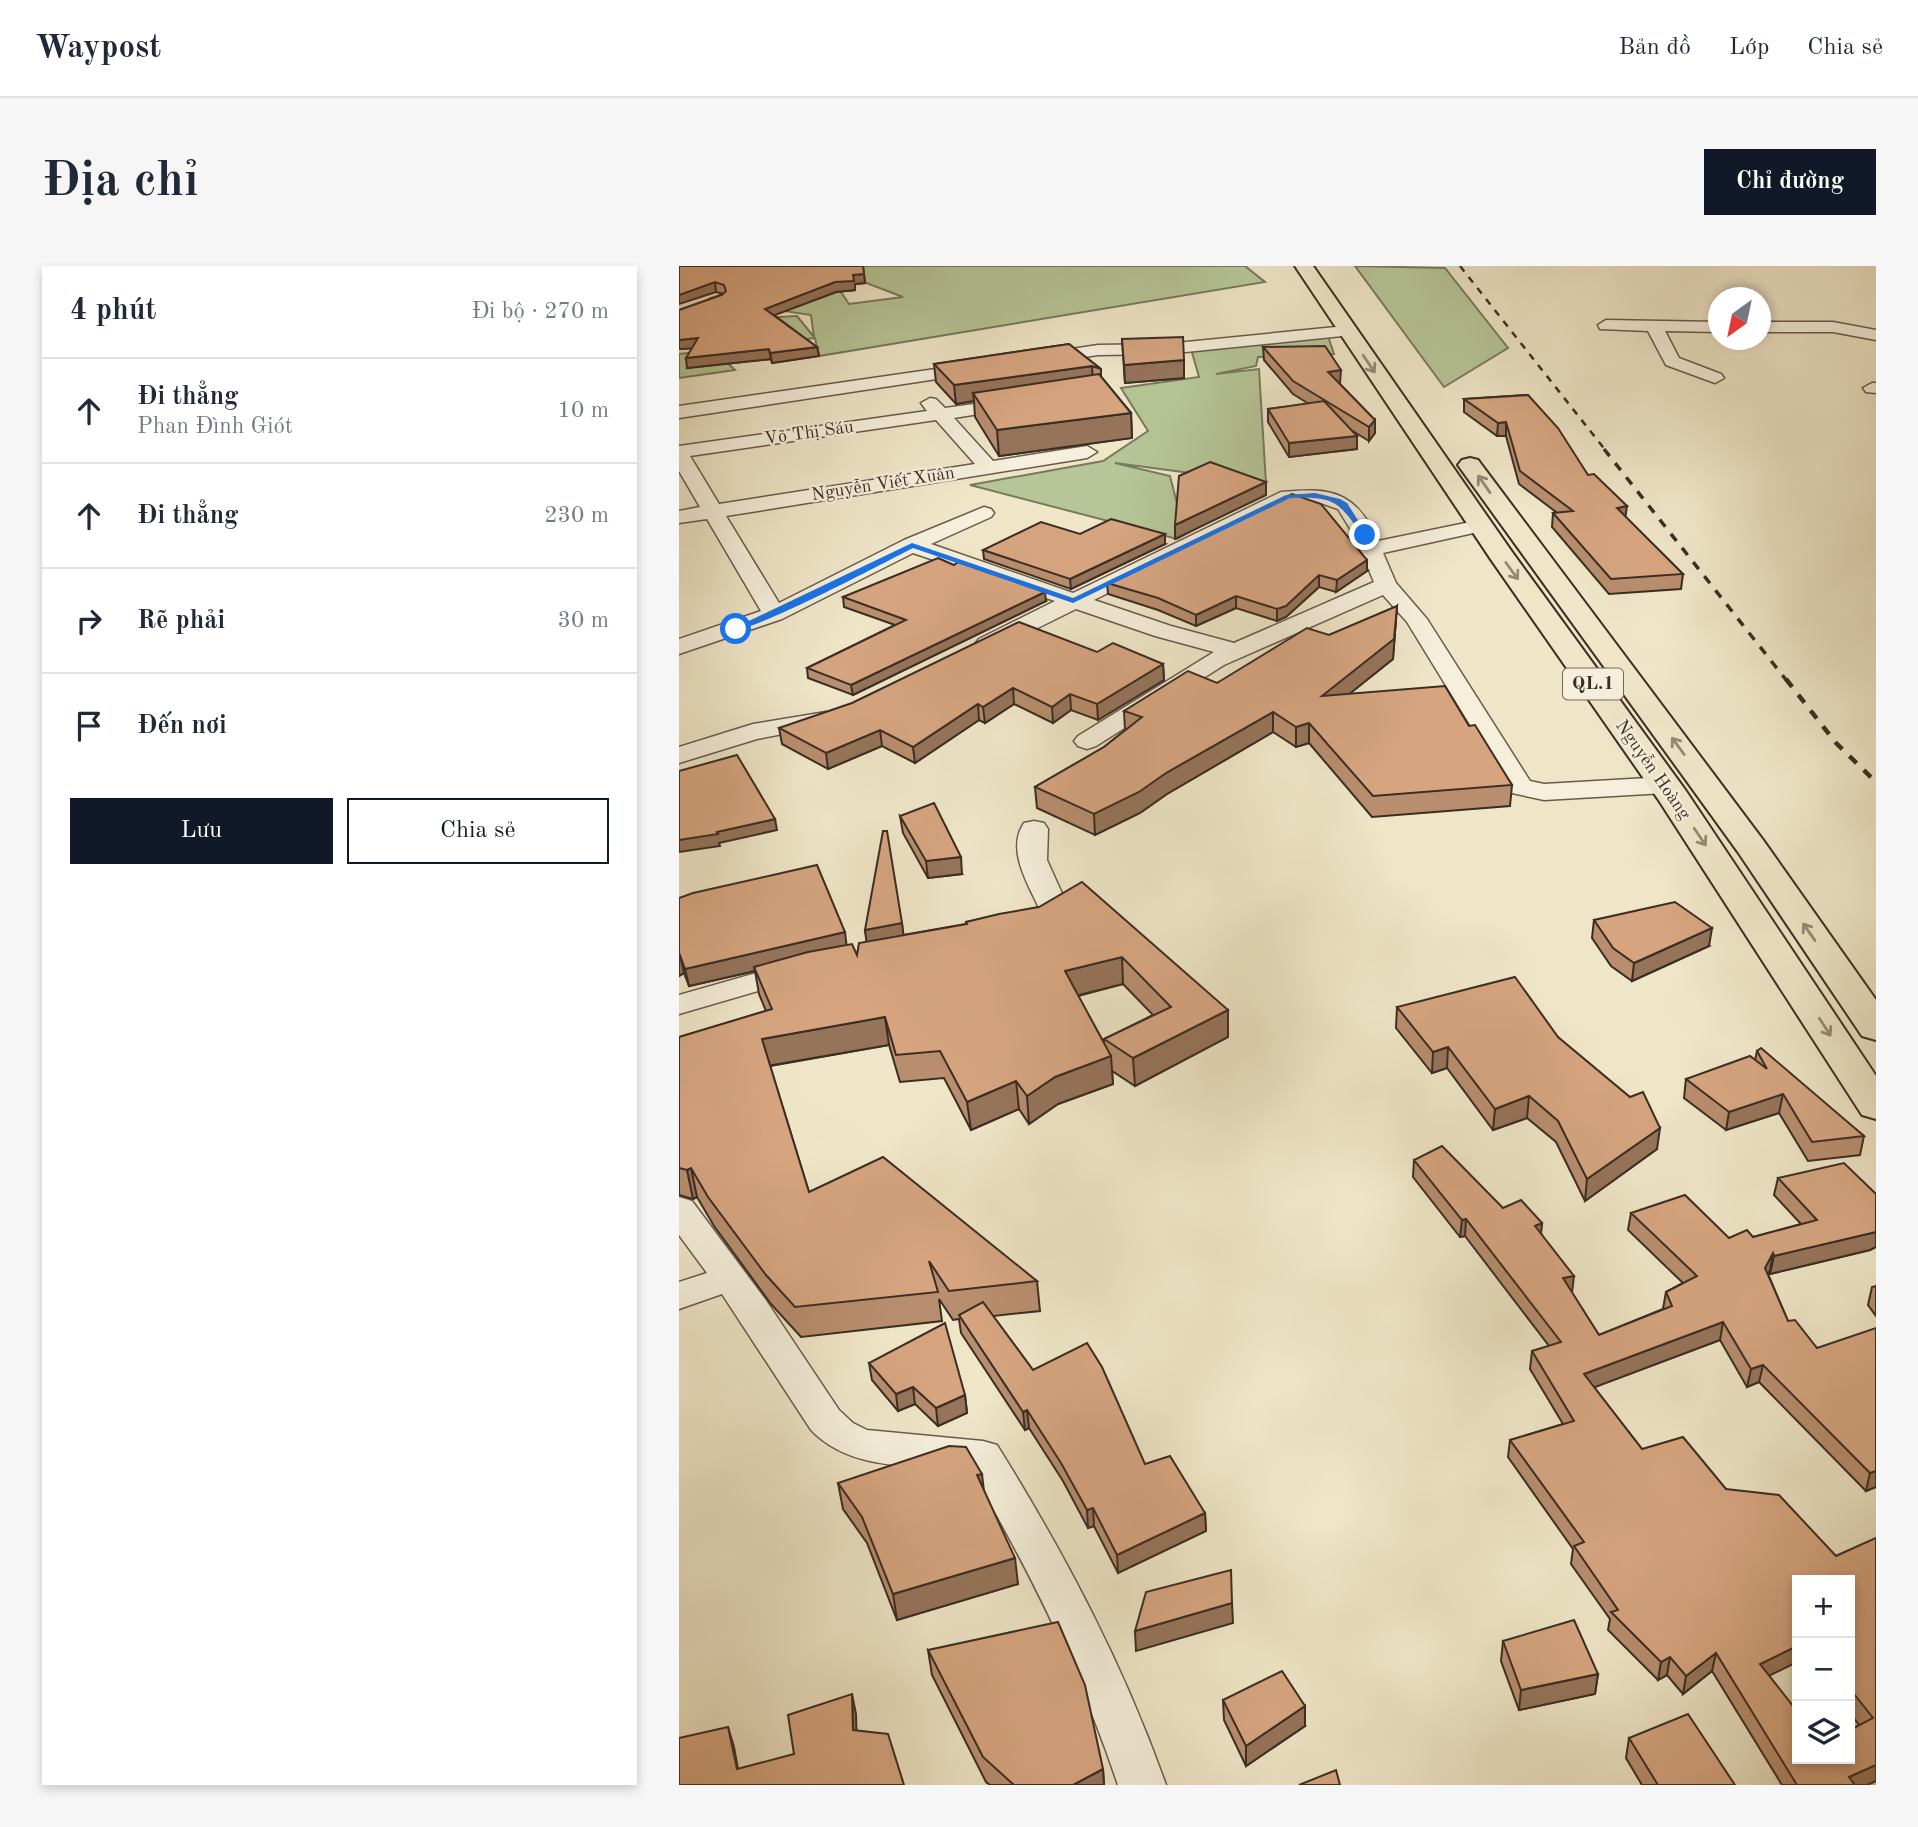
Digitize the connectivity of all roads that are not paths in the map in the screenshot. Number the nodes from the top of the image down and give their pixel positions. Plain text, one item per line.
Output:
1 (1304, 266) edge
2 (1329, 266) edge
3 (1606, 325) dead end
4 (1654, 326) junction
5 (1708, 327) edge
6 (1771, 327) edge
7 (1346, 331) junction
8 (1876, 335) edge
9 (1019, 362) edge
10 (992, 366) edge
11 (909, 372) junction
12 (1715, 378) dead end
13 (1041, 399) edge
14 (679, 412) edge
15 (938, 415) junction
16 (1087, 452) dead end
17 (679, 453) edge
18 (989, 468) junction
19 (711, 512) junction
20 (984, 513) dead end
21 (679, 517) edge
22 (1480, 526) junction
23 (912, 545) junction
24 (1372, 549) junction
25 (1386, 585) junction
26 (1073, 600) junction
27 (774, 614) junction
28 (679, 648) edge
29 (1235, 651) junction
30 (969, 653) edge
31 (844, 712) edge
32 (1087, 741) dead end
33 (679, 755) edge
34 (1665, 785) junction
35 (1034, 829) dead end
36 (998, 932) edge
37 (821, 965) edge
38 (679, 1005) edge
39 (1876, 1028) edge
40 (1876, 1106) edge
41 (679, 1209) edge
42 (730, 1278) junction
43 (679, 1296) edge
44 (1142, 1785) edge

1 - 7 highway, Nguyễn Hoàng / QL.1
39 -> 2 highway, Nguyễn Hoàng / QL.1
3 - 4 street
4 - 5 street
4 - 12 street
6 - 8 street
7 - 9 street
7 -> 22 highway, Nguyễn Hoàng / QL.1
10 - 11 street
11 - 14 street
11 - 15 street
13 - 15 street, Võ Thị Sáu
15 - 17 street, Võ Thị Sáu
15 - 18 street
16 - 18 street, Nguyễn Viết Xuân
17 - 19 street
18 - 19 street, Nguyễn Viết Xuân
19 - 21 street, Nguyễn Viết Xuân
19 - 27 street
20 - 23 street
22 - 24 street
22 -> 34 highway, Nguyễn Hoàng / QL.1
23 - 26 street
23 - 27 street
24 - 25 street
24 - 26 street
25 - 29 street
25 - 34 street
26 - 29 street
26 - 30 street
27 - 28 street
29 - 32 street
31 - 33 street
34 -> 40 highway, Nguyễn Hoàng / QL.1
35 - 36 street
37 - 38 street
41 - 42 street
42 - 43 street
42 - 44 street

